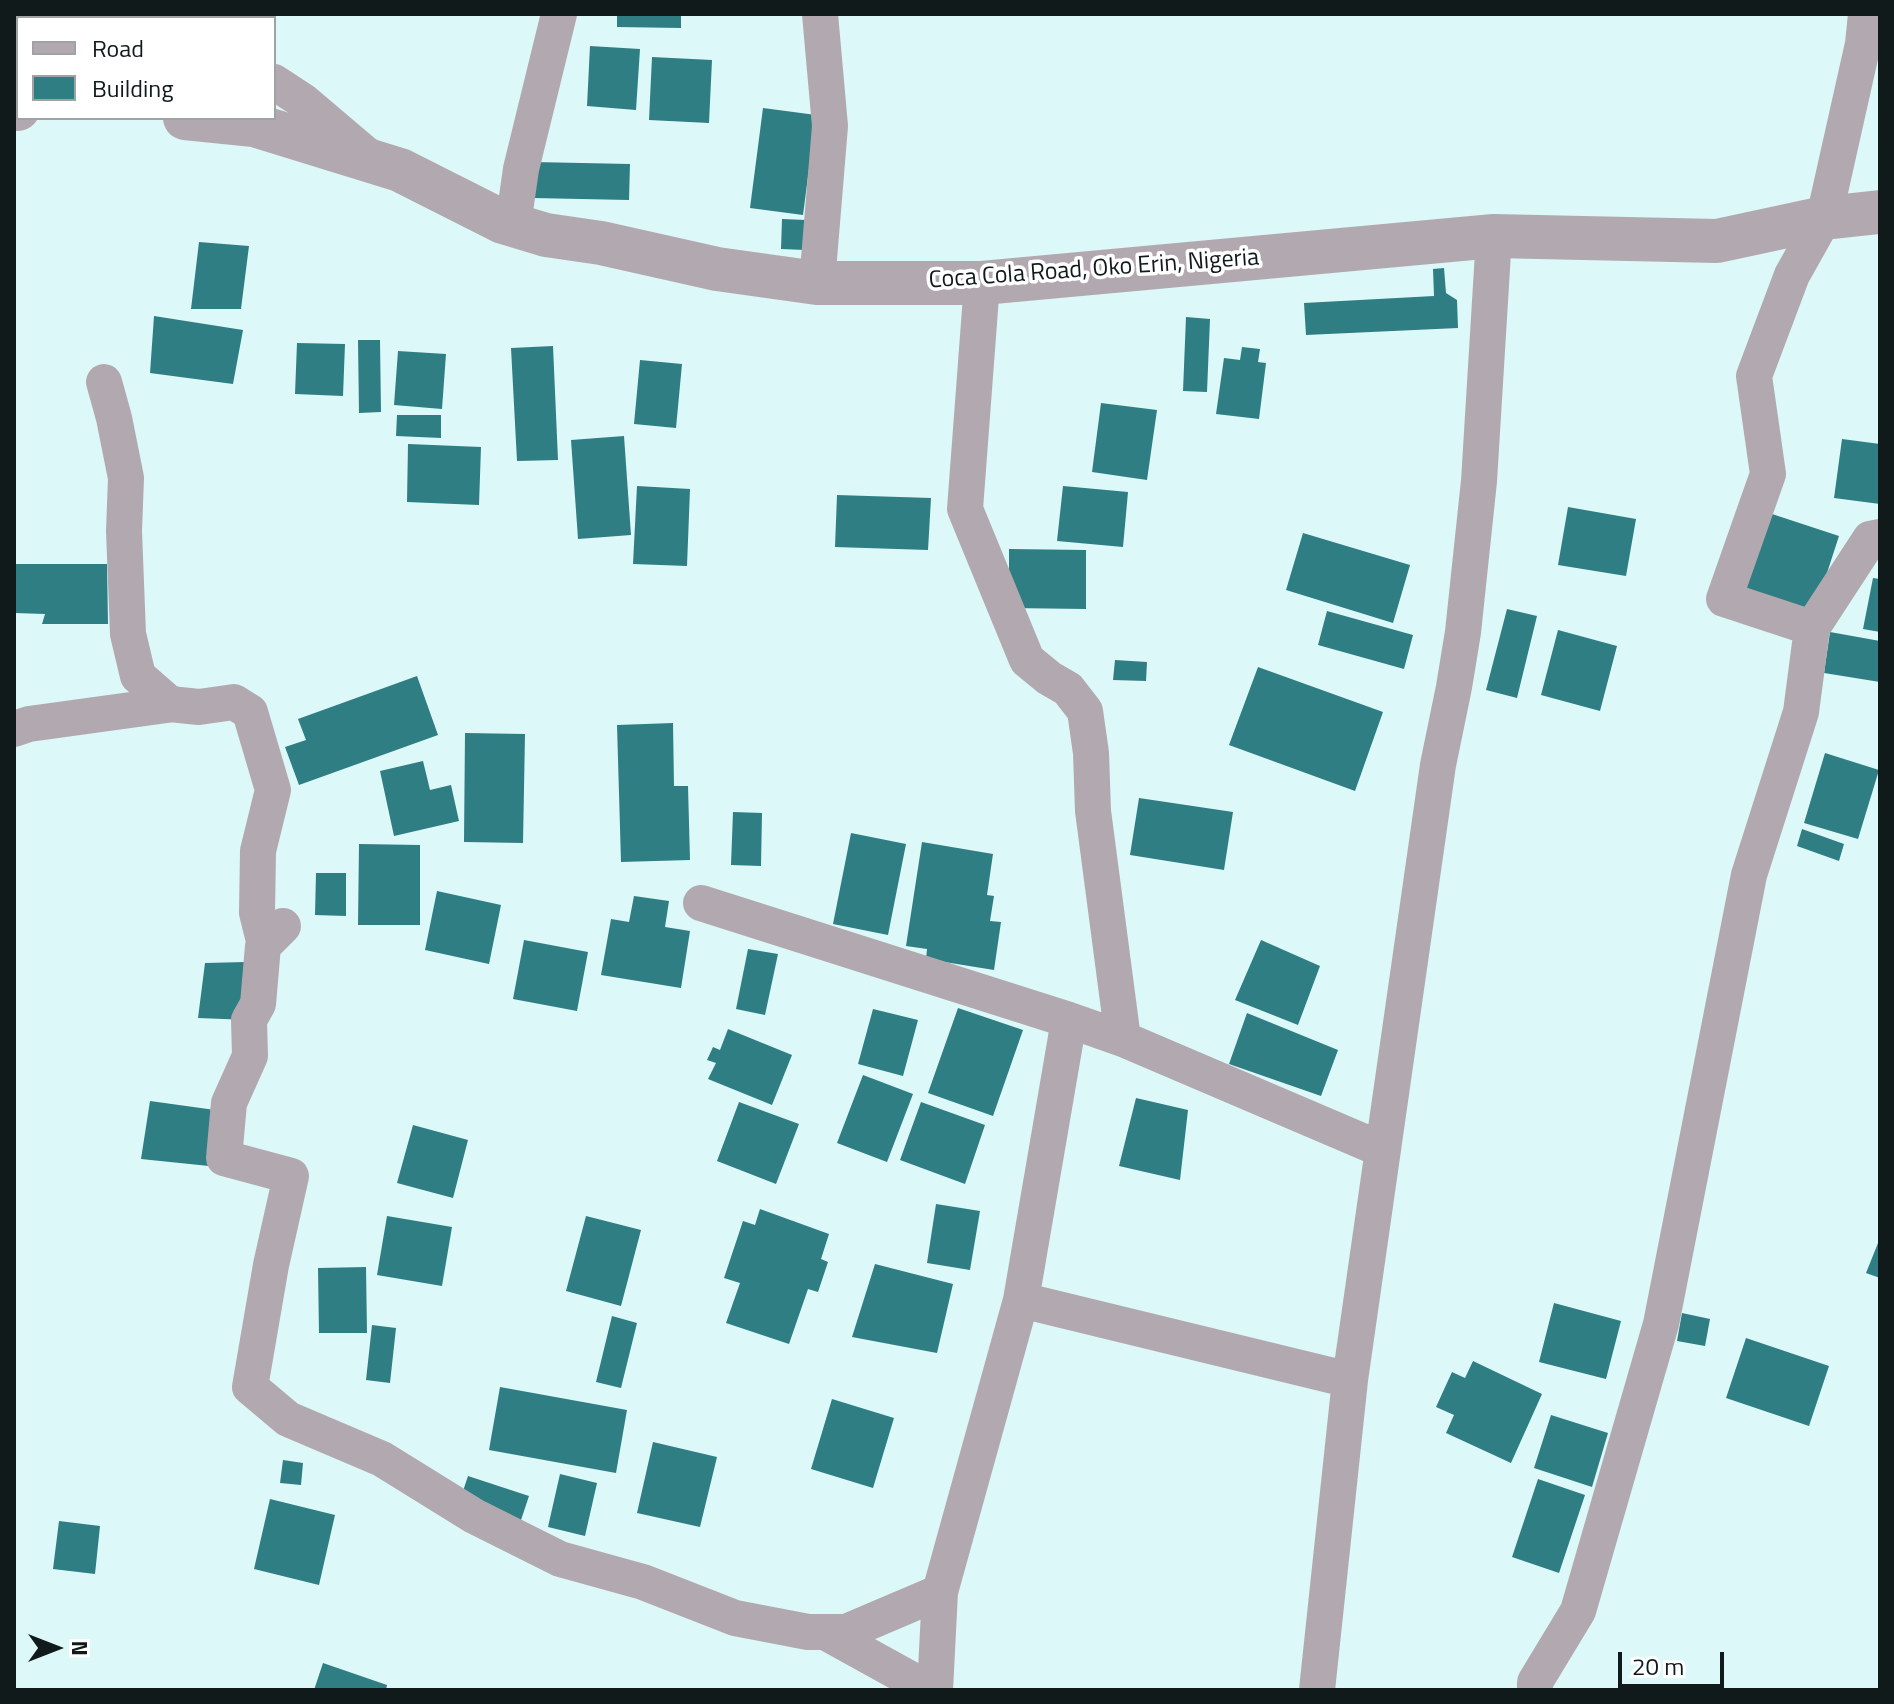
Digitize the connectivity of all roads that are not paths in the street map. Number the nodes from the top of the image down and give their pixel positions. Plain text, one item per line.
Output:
1 (559, 14) edge
2 (820, 14) edge
3 (1866, 14) edge
4 (276, 83) edge
5 (205, 120) edge
6 (376, 163) junction
7 (1880, 212) edge
8 (1824, 218) junction
9 (513, 225) junction
10 (1494, 236) junction
11 (817, 283) junction
12 (982, 283) junction
13 (104, 382) dead end
14 (1880, 537) edge
15 (1812, 628) junction
16 (174, 704) junction
17 (14, 729) edge
18 (701, 903) dead end
19 (1069, 1020) junction
20 (1123, 1039) junction
21 (1383, 1150) junction
22 (1021, 1300) junction
23 (1350, 1380) junction
24 (940, 1592) junction
25 (825, 1632) junction
26 (932, 1690) edge
27 (1317, 1690) edge
28 (1535, 1690) edge

1 - 9 street
2 - 11 street
3 - 8 street
4 - 6 street
5 - 6 street, Coca Cola Road, Oko Erin, Nigeria
6 - 9 street, Coca Cola Road, Oko Erin, Nigeria
7 - 8 street, Coca Cola Road, Oko Erin, Nigeria
8 - 10 street, Coca Cola Road, Oko Erin, Nigeria
8 - 15 street
9 - 11 street, Coca Cola Road, Oko Erin, Nigeria
10 - 12 street, Coca Cola Road, Oko Erin, Nigeria
10 - 21 street
11 - 12 street, Coca Cola Road, Oko Erin, Nigeria
12 - 20 street
13 - 16 street
14 - 15 street
15 - 28 street
16 - 17 street
16 - 25 street
18 - 19 street
19 - 20 street
19 - 22 street
20 - 21 street
21 - 23 street
22 - 23 street
22 - 24 street
23 - 27 street
24 - 25 street
24 - 26 street
25 - 26 street

